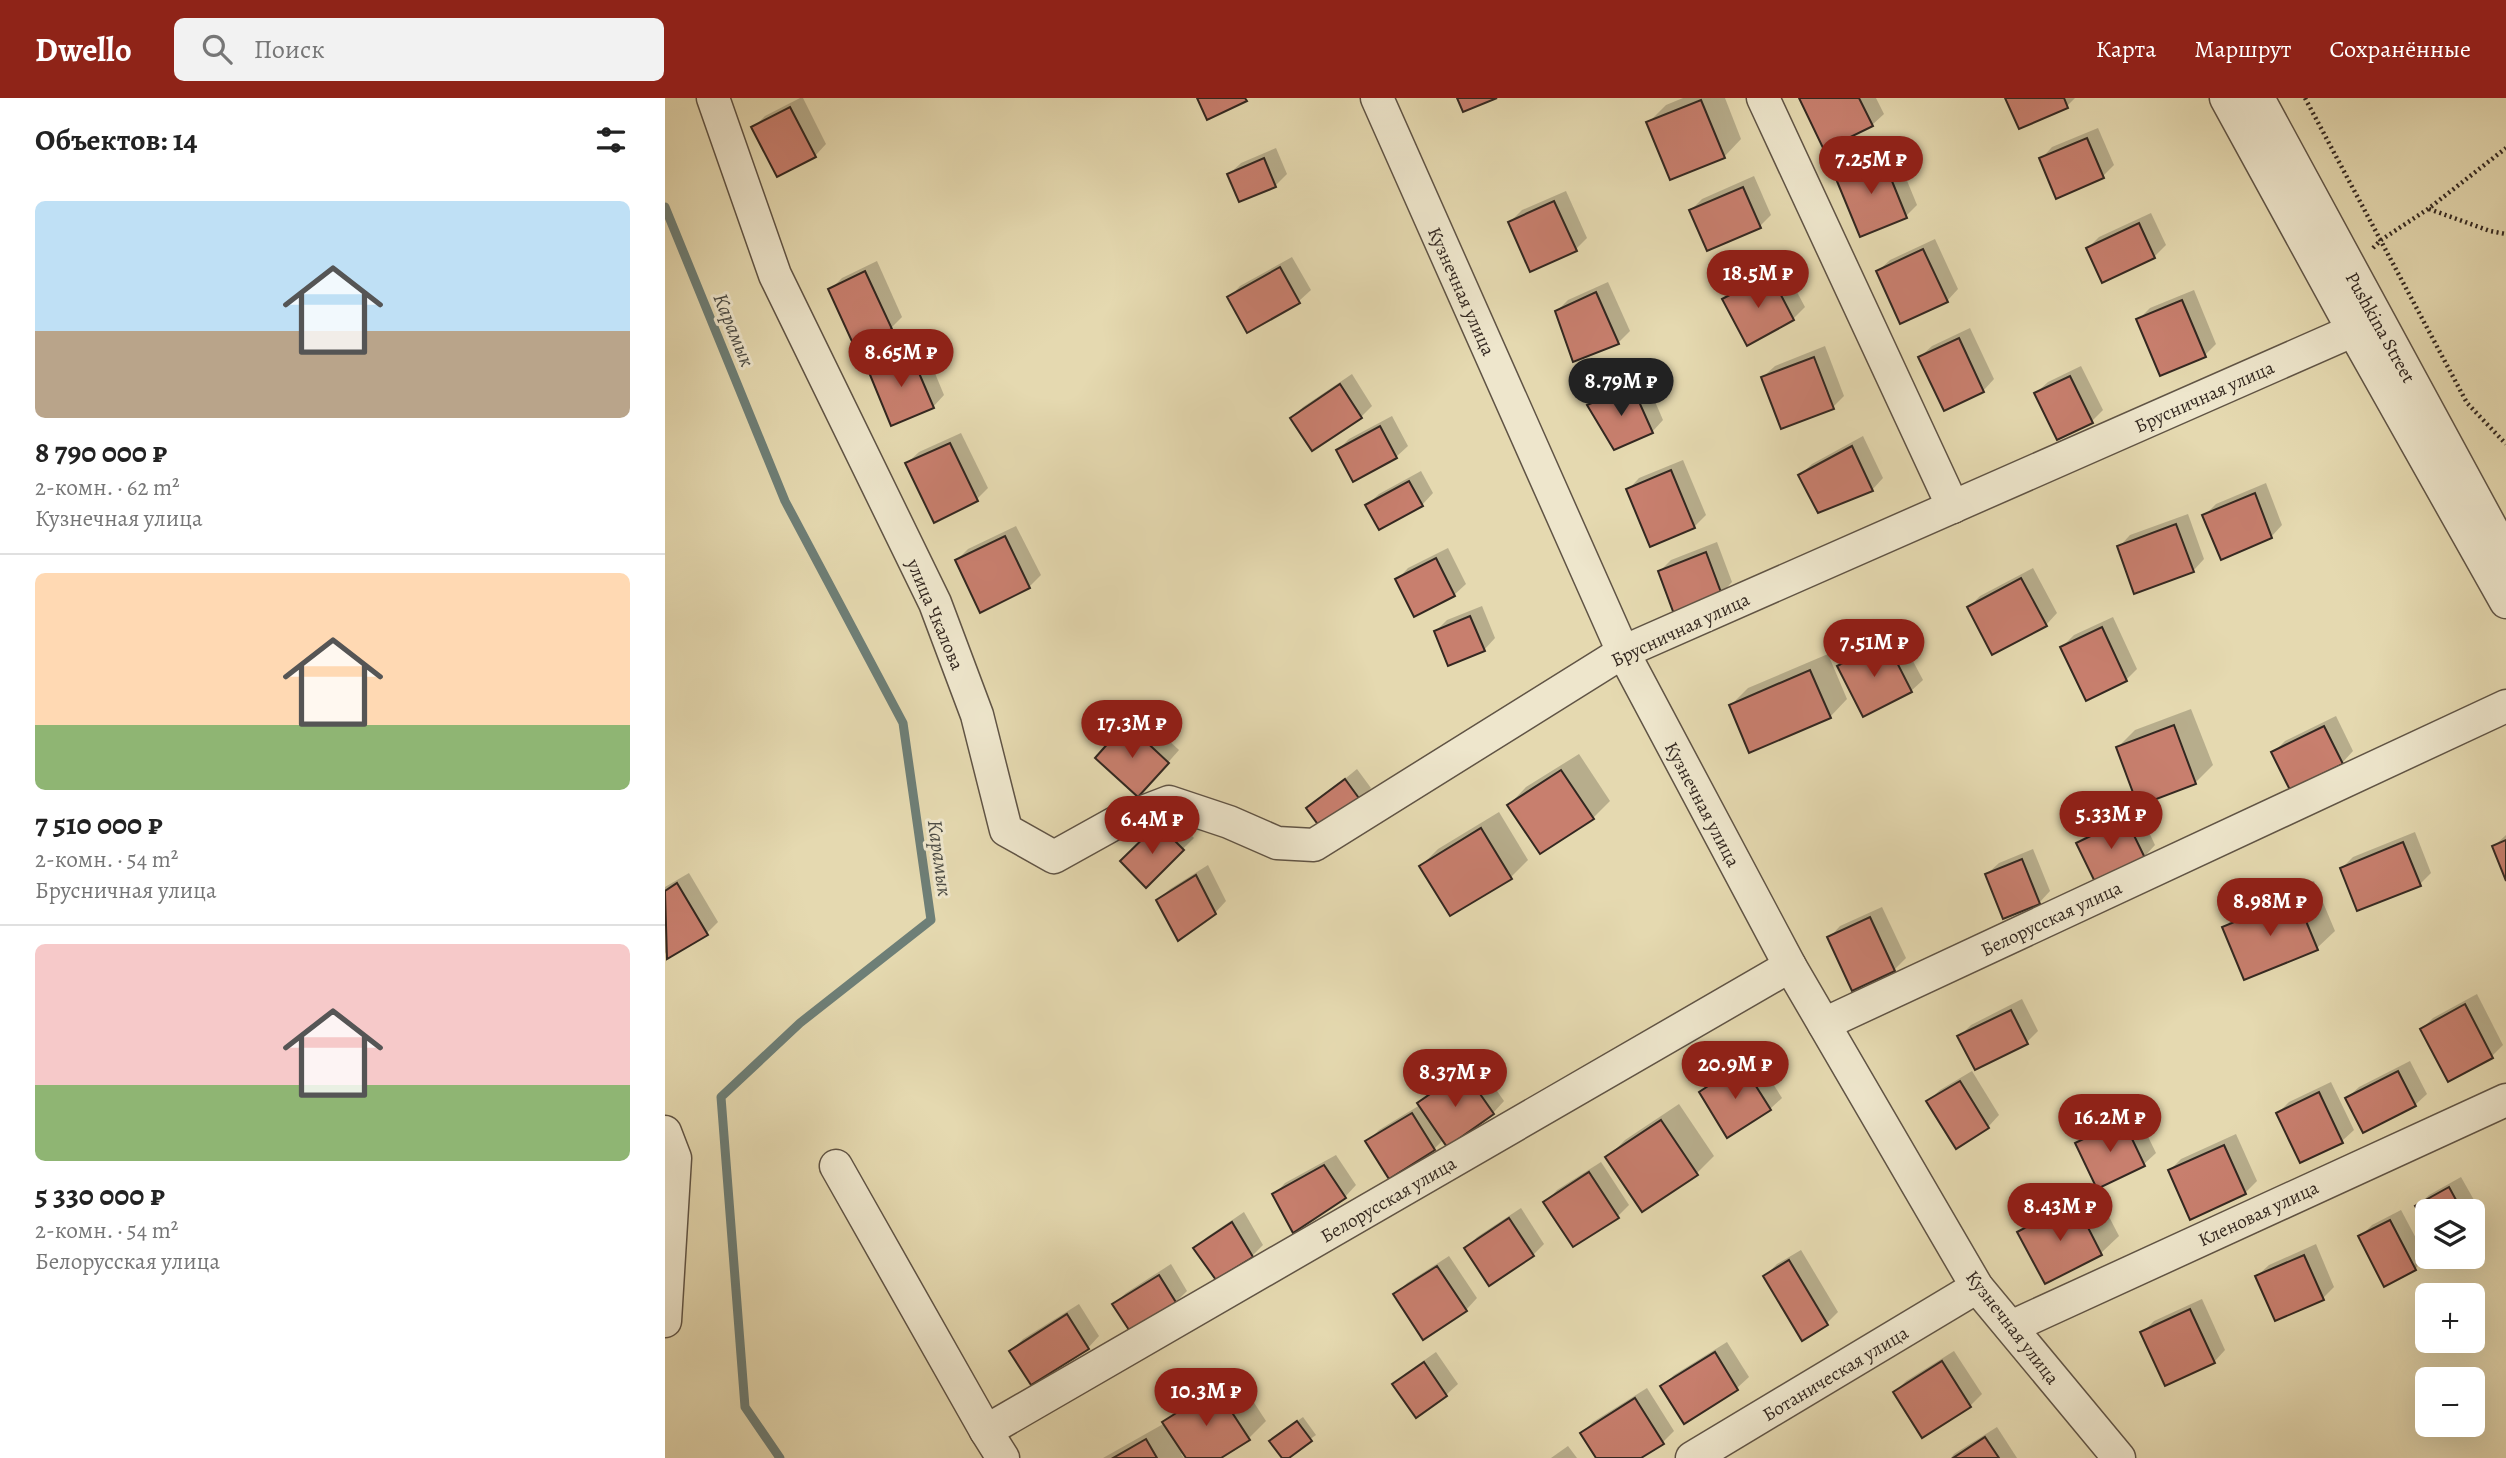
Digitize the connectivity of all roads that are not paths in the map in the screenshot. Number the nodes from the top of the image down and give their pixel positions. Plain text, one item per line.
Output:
1 (713, 98) edge
2 (1377, 98) edge
3 (1763, 98) edge
4 (2226, 98) edge
5 (2258, 98) edge
6 (2365, 325) junction
7 (1953, 507) junction
8 (2506, 555) edge
9 (2506, 602) edge
10 (1623, 652) junction
11 (2506, 706) edge
12 (1314, 845) joint
13 (1790, 966) junction
14 (1824, 1024) junction
15 (2506, 1100) edge
16 (665, 1132) edge
17 (836, 1166) dead end
18 (1977, 1287) junction
19 (665, 1321) edge
20 (2011, 1327) junction
21 (986, 1431) junction
22 (1003, 1458) edge
23 (1692, 1458) edge
24 (2119, 1458) edge

1 - 12 street, улица Чкалова
2 - 10 street, Кузнечная улица
3 - 7 street
4 - 6 street
5 - 6 street, Pushkina Street
6 - 7 street, Брусничная улица
6 - 8 street, Pushkina Street
6 - 9 street
7 - 10 street, Брусничная улица
10 - 12 street, Брусничная улица
10 - 13 street, Кузнечная улица
11 - 14 street, Белорусская улица
13 - 14 street, Кузнечная улица
13 - 21 street, Белорусская улица
14 - 18 street, Кузнечная улица
15 - 20 street, Кленовая улица
16 - 19 street
17 - 21 street
18 - 20 street, Кузнечная улица
18 - 23 street, Ботаническая улица
20 - 24 street, Кузнечная улица
21 - 22 street

